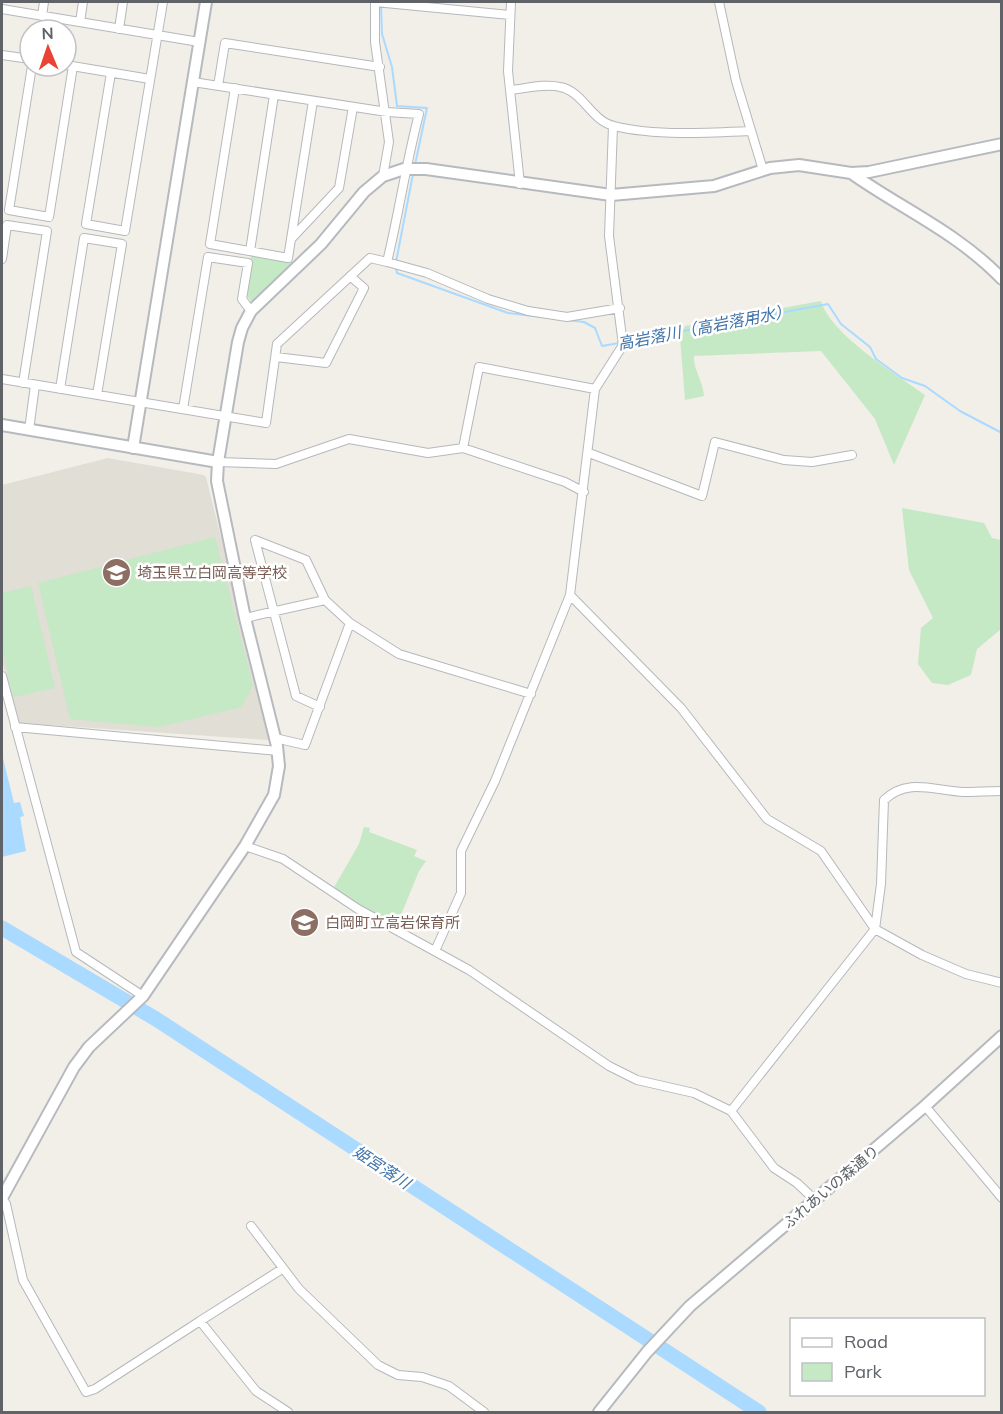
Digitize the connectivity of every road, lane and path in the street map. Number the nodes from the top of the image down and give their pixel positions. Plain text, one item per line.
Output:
1 (44, 2) edge
2 (83, 2) edge
3 (123, 2) edge
4 (163, 2) edge
5 (206, 2) edge
6 (375, 2) edge
7 (511, 2) edge
8 (719, 2) edge
9 (3, 7) edge
10 (510, 15) junction
11 (42, 16) junction
12 (80, 22) junction
13 (119, 28) junction
14 (157, 35) junction
15 (199, 42) junction
16 (2, 55) edge
17 (18, 57) edge
18 (78, 68) edge
19 (380, 68) junction
20 (111, 73) junction
21 (30, 78) edge
22 (67, 78) edge
23 (150, 79) junction
24 (194, 82) junction
25 (218, 86) junction
26 (235, 88) junction
27 (510, 90) junction
28 (274, 95) junction
29 (313, 101) junction
30 (353, 107) junction
31 (387, 112) junction
32 (613, 126) junction
33 (751, 131) junction
34 (1002, 144) edge
35 (404, 169) junction
36 (763, 170) junction
37 (851, 173) junction
38 (383, 176) junction
39 (520, 184) junction
40 (611, 195) junction
41 (292, 238) junction
42 (250, 251) junction
43 (2, 259) edge
44 (387, 262) junction
45 (350, 276) junction
46 (1002, 279) edge
47 (620, 308) junction
48 (251, 311) junction
49 (276, 357) junction
50 (2, 379) edge
51 (23, 383) junction
52 (35, 385) junction
53 (60, 389) junction
54 (595, 389) junction
55 (97, 395) junction
56 (142, 402) junction
57 (183, 409) junction
58 (226, 416) junction
59 (2, 425) edge
60 (29, 430) junction
61 (133, 448) junction
62 (463, 448) junction
63 (589, 453) junction
64 (852, 455) dead end
65 (218, 462) junction
66 (584, 492) junction
67 (570, 595) junction
68 (325, 600) junction
69 (274, 612) junction
70 (245, 618) junction
71 (350, 623) junction
72 (2, 676) edge
73 (531, 694) junction
74 (320, 707) junction
75 (15, 728) junction
76 (275, 738) junction
77 (278, 751) junction
78 (1002, 791) edge
79 (245, 846) junction
80 (874, 929) junction
81 (435, 951) junction
82 (1002, 983) edge
83 (143, 996) junction
84 (1002, 1036) edge
85 (926, 1107) junction
86 (731, 1111) junction
87 (2, 1198) edge
88 (1002, 1198) edge
89 (815, 1200) junction
90 (251, 1226) dead end
91 (282, 1269) junction
92 (200, 1321) junction
93 (606, 1410) edge
94 (288, 1413) edge
95 (484, 1413) edge

1 - 11 street
2 - 12 street
3 - 13 street
4 - 14 street
5 - 15 street
6 - 10 street
6 - 19 street
7 - 10 street
8 - 33 street
9 - 11 street
10 - 27 street
11 - 12 street
12 - 13 street
13 - 14 street
14 - 15 street
14 - 23 street
15 - 24 street
16 - 17 street
18 - 20 street
19 - 25 street
19 - 31 street
20 - 23 street
20 - 23 street
21 - 22 street
24 - 25 street
24 - 56 street
25 - 26 street
26 - 28 street
26 - 42 street
27 - 32 street
27 - 39 street
28 - 29 street
28 - 42 street
29 - 30 street
29 - 41 street
30 - 31 street
30 - 41 street
31 - 35 street
31 - 38 street
32 - 33 street
32 - 40 street
33 - 36 street
34 - 37 street
35 - 38 street
35 - 39 street
35 - 44 street
36 - 37 street
36 - 40 street
37 - 46 street
38 - 48 street
39 - 40 street
40 - 47 street
41 - 42 street
43 - 51 street
44 - 45 street
44 - 47 street
45 - 49 street
45 - 49 street
47 - 54 street
48 - 57 street
48 - 58 street
49 - 58 street
50 - 51 street
51 - 52 street
52 - 53 street
52 - 60 street
53 - 55 street
53 - 55 street
54 - 62 street
54 - 63 street
55 - 56 street
56 - 57 street
56 - 61 street
57 - 58 street
58 - 65 street
59 - 60 street
60 - 61 street
61 - 65 street
62 - 65 street
62 - 66 street
63 - 64 street
63 - 66 street
65 - 70 street
66 - 67 street
67 - 73 street
67 - 80 street
68 - 69 street
68 - 69 street
68 - 71 street
69 - 70 street
69 - 74 street
70 - 76 street
71 - 73 street
71 - 74 street
72 - 75 street
73 - 81 street
74 - 76 street
75 - 77 street
75 - 83 street
76 - 77 street
77 - 79 street
78 - 80 street
79 - 81 street
79 - 83 street
80 - 82 street
80 - 86 street
81 - 86 street
83 - 87 street
84 - 85 street, ふれあいの森通り
85 - 88 street
85 - 89 street, ふれあいの森通り
86 - 89 street
87 - 92 street
89 - 93 street, ふれあいの森通り
90 - 91 street
91 - 92 street
91 - 95 street
92 - 94 street

